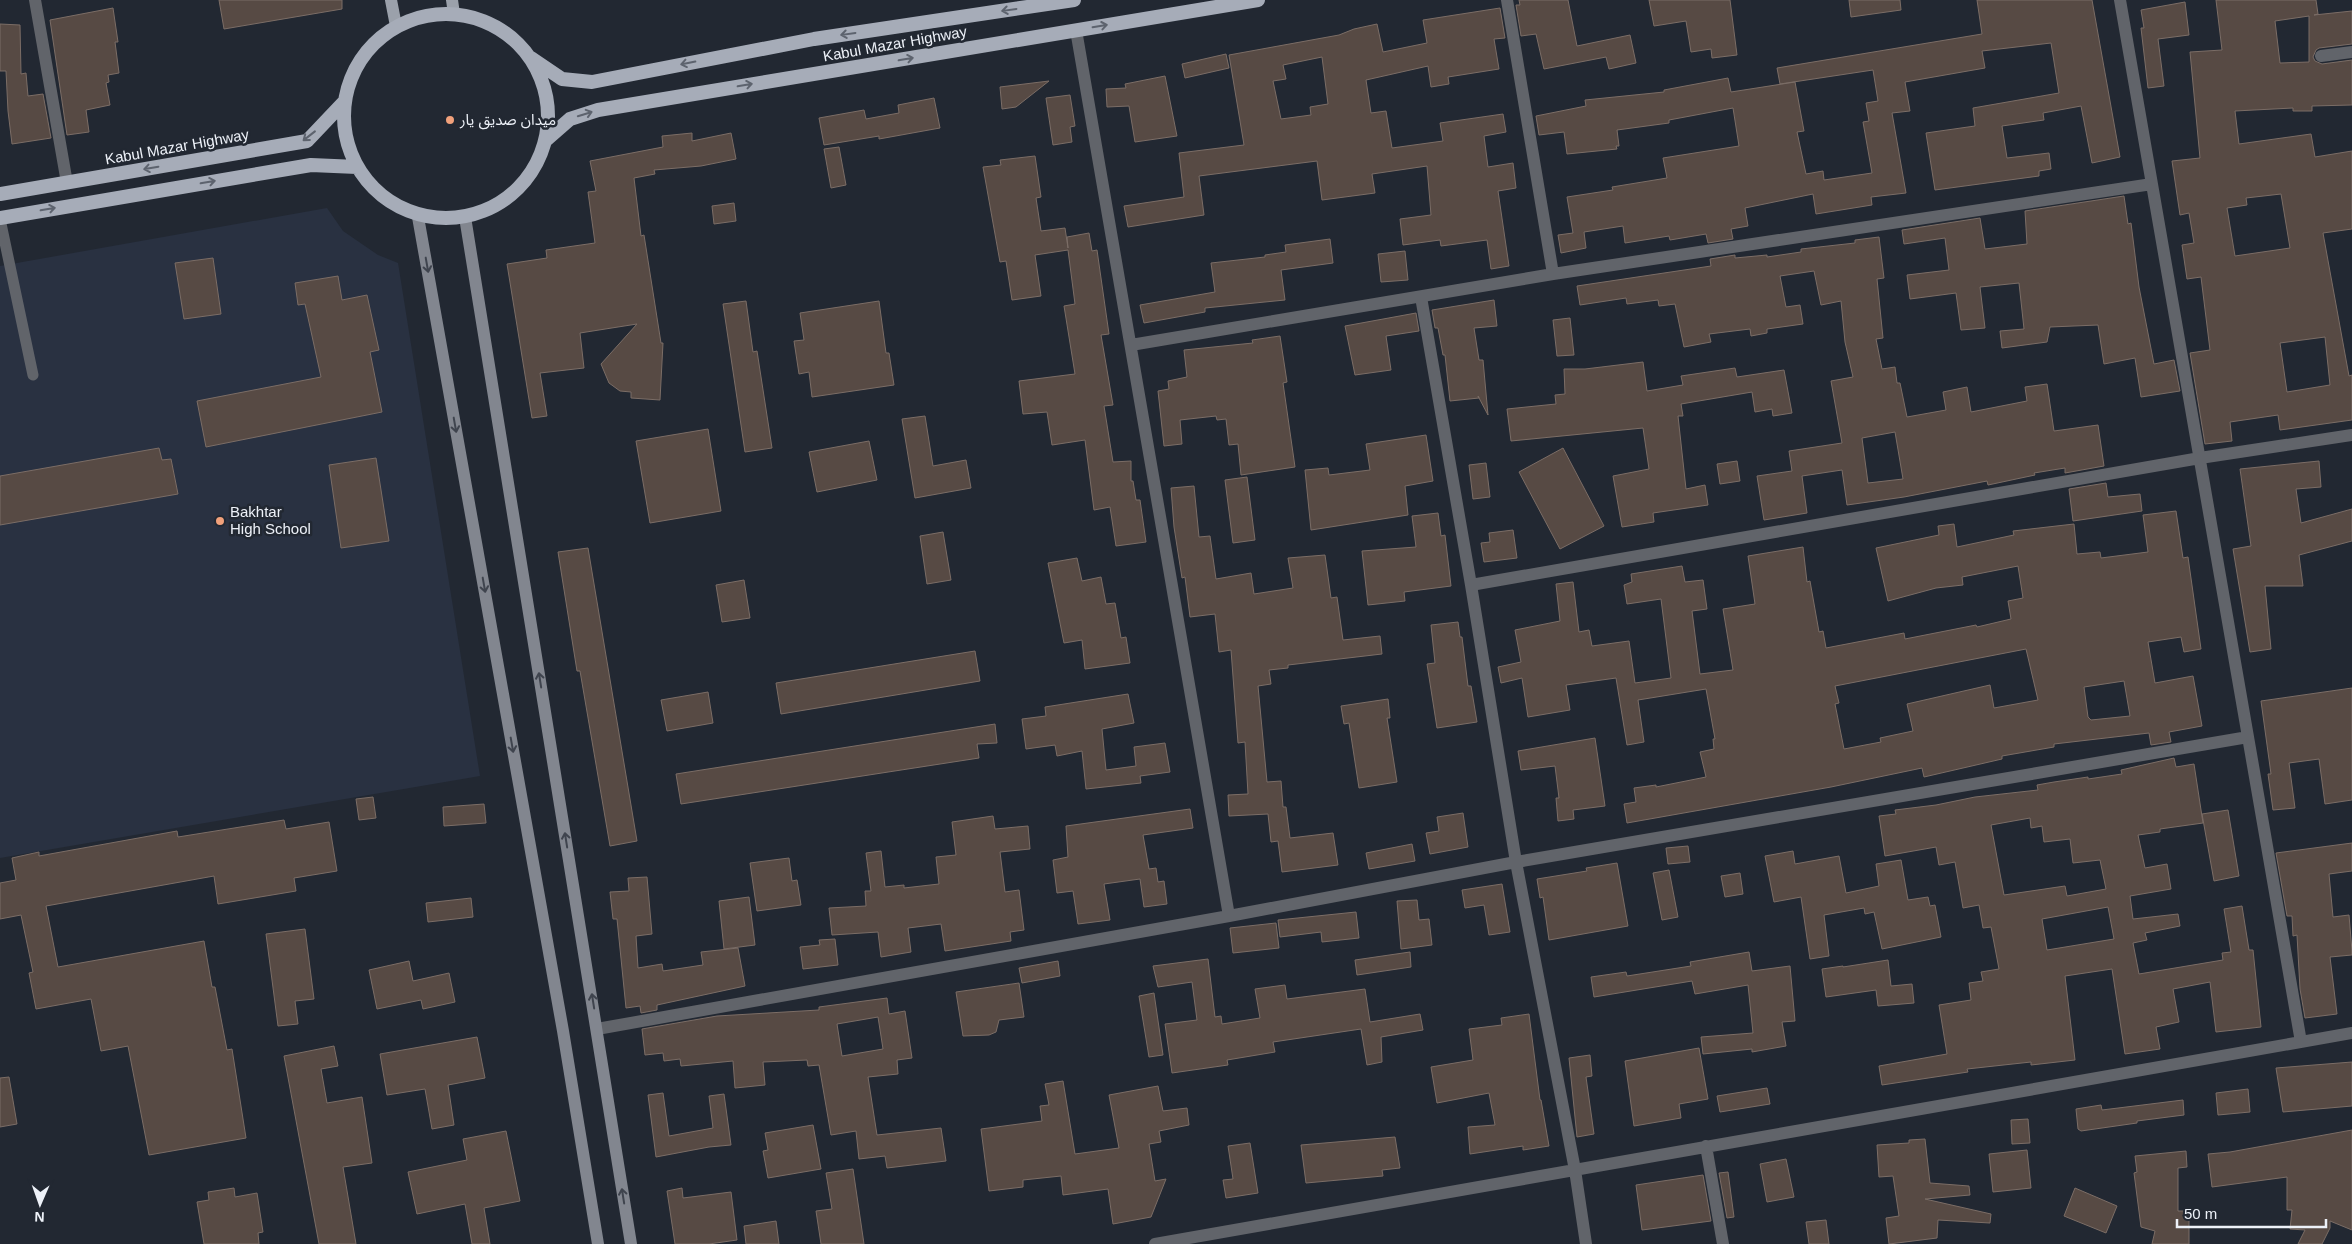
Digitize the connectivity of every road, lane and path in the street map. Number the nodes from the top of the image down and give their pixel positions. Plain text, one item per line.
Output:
1 (35, 0) edge
2 (392, 0) edge
3 (452, 0) edge
4 (1074, 0) edge
5 (1258, 0) edge
6 (1507, 0) edge
7 (2120, 0) edge
8 (1031, 4) edge
9 (454, 14) junction
10 (396, 26) junction
11 (1076, 30) junction
12 (2352, 52) edge
13 (2321, 56) dead end
14 (530, 58) junction
15 (344, 102) junction
16 (546, 140) junction
17 (357, 167) junction
18 (66, 182) junction
19 (2152, 184) junction
20 (0, 194) edge
21 (418, 217) junction
22 (464, 217) junction
23 (0, 218) edge
24 (1553, 274) junction
25 (1421, 297) junction
26 (1131, 345) junction
27 (33, 375) dead end
28 (2352, 435) edge
29 (2200, 458) junction
30 (1471, 585) junction
31 (2248, 737) junction
32 (1516, 862) junction
33 (1229, 916) junction
34 (597, 1029) junction
35 (2352, 1033) edge
36 (2301, 1042) junction
37 (1706, 1146) junction
38 (1575, 1170) junction
39 (598, 1244) edge
40 (631, 1244) edge
41 (1155, 1244) edge
42 (1586, 1244) edge
43 (1723, 1244) edge

1 - 18 street
2 - 10 main road
3 - 9 main road
4 - 8 highway, Kabul Mazar Highway
11 -> 5 highway, Kabul Mazar Highway
6 - 24 street
7 - 19 street
8 -> 14 highway, Kabul Mazar Highway
9 - 10 highway
9 - 14 highway
10 - 15 highway
16 -> 11 highway, Kabul Mazar Highway
11 - 26 street
12 - 13 street
14 - 16 highway
15 - 17 highway
15 -> 18 highway, Kabul Mazar Highway
16 - 22 highway
17 - 21 highway
23 -> 17 highway
18 - 20 highway, Kabul Mazar Highway
19 - 24 street
19 - 29 street
21 - 22 highway
21 -> 39 main road
34 -> 22 main road
23 - 27 lane
24 - 25 street
25 - 26 street
25 - 30 street
26 - 33 street
28 - 29 street
29 - 30 street
29 - 31 street
30 - 32 street
31 - 32 street
31 - 36 street
32 - 33 street
32 - 38 street
33 - 34 street
40 -> 34 main road
35 - 36 street
36 - 37 street
37 - 38 street
37 - 43 street
38 - 41 street
38 - 42 street

